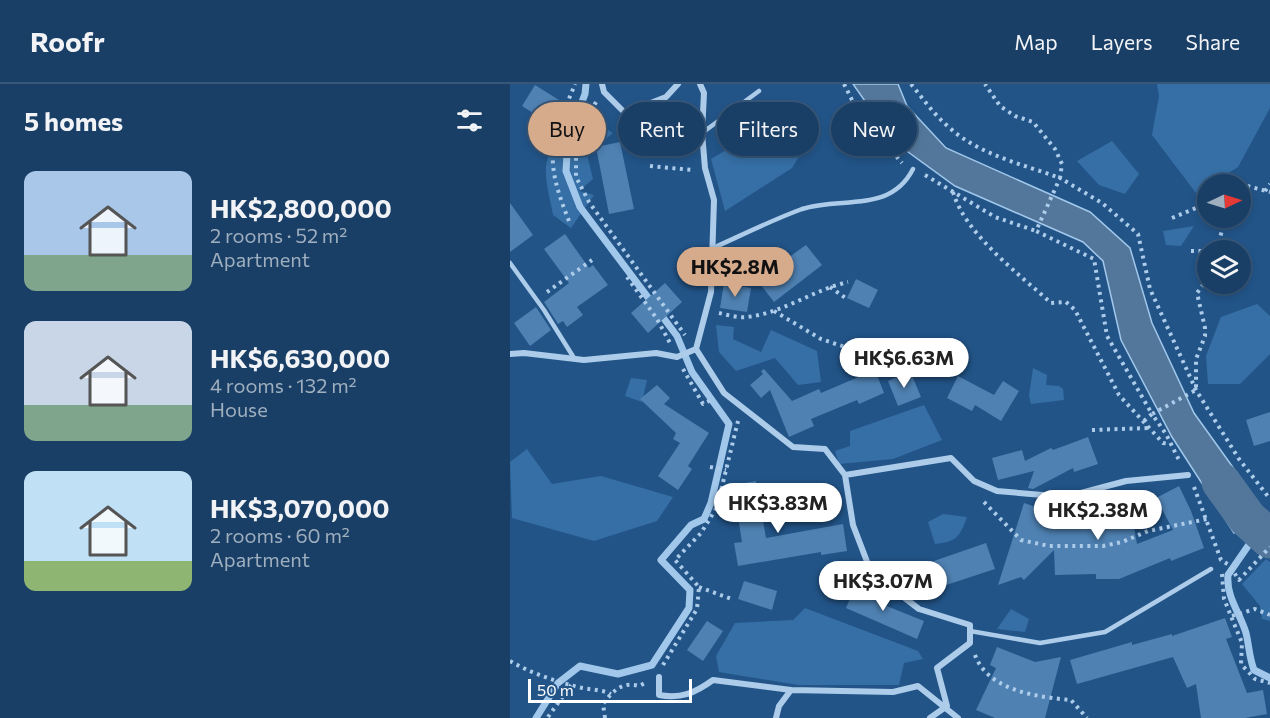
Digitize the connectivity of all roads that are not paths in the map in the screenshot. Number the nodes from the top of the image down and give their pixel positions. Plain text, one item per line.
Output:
1 (602, 84) edge
2 (678, 84) edge
3 (700, 84) edge
4 (759, 91) dead end
5 (704, 102) edge
6 (705, 131) edge
7 (704, 156) edge
8 (913, 169) road end
9 (713, 248) junction
10 (510, 263) edge
11 (696, 349) junction
12 (510, 354) edge
13 (574, 358) junction
14 (845, 475) junction
15 (1188, 475) dead end
16 (1211, 569) road end
17 (970, 631) junction
18 (659, 677) road end
19 (791, 690) junction
20 (947, 706) junction
21 (776, 718) edge
22 (930, 718) edge
23 (958, 718) edge

1 - 2 street
3 - 5 street
4 - 6 lane
7 - 9 street
8 - 9 lane
9 - 11 street
10 - 13 lane
11 - 13 street
11 - 14 street
12 - 13 street
14 - 15 street
14 - 17 street
16 - 17 lane
17 - 20 street
18 - 19 street
19 - 20 street
19 - 21 street
20 - 22 street
20 - 23 street

